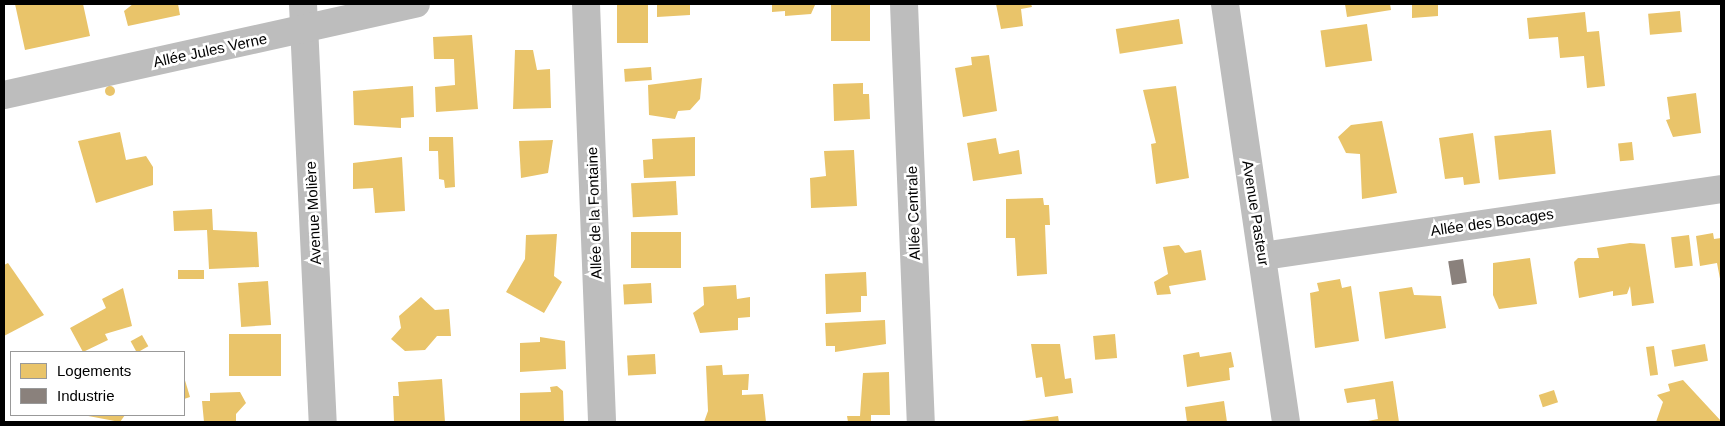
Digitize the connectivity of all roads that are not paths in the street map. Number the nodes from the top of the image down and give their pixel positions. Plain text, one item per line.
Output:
1 (416, 4) edge
2 (586, 4) edge
3 (904, 4) edge
4 (1225, 4) edge
5 (304, 17) edge
6 (4, 95) edge
7 (1721, 189) edge
8 (1263, 256) junction
9 (323, 422) edge
10 (602, 422) edge
11 (922, 422) edge
12 (1286, 422) edge

1 - 5 street, Allée Jules Verne
2 - 10 street, Allée de la Fontaine
3 - 11 street, Allée Centrale
4 - 8 street, Avenue Pasteur
5 - 6 street, Allée Jules Verne
5 - 9 street, Avenue Molière
7 - 8 street, Allée des Bocages
8 - 12 street, Avenue Pasteur

